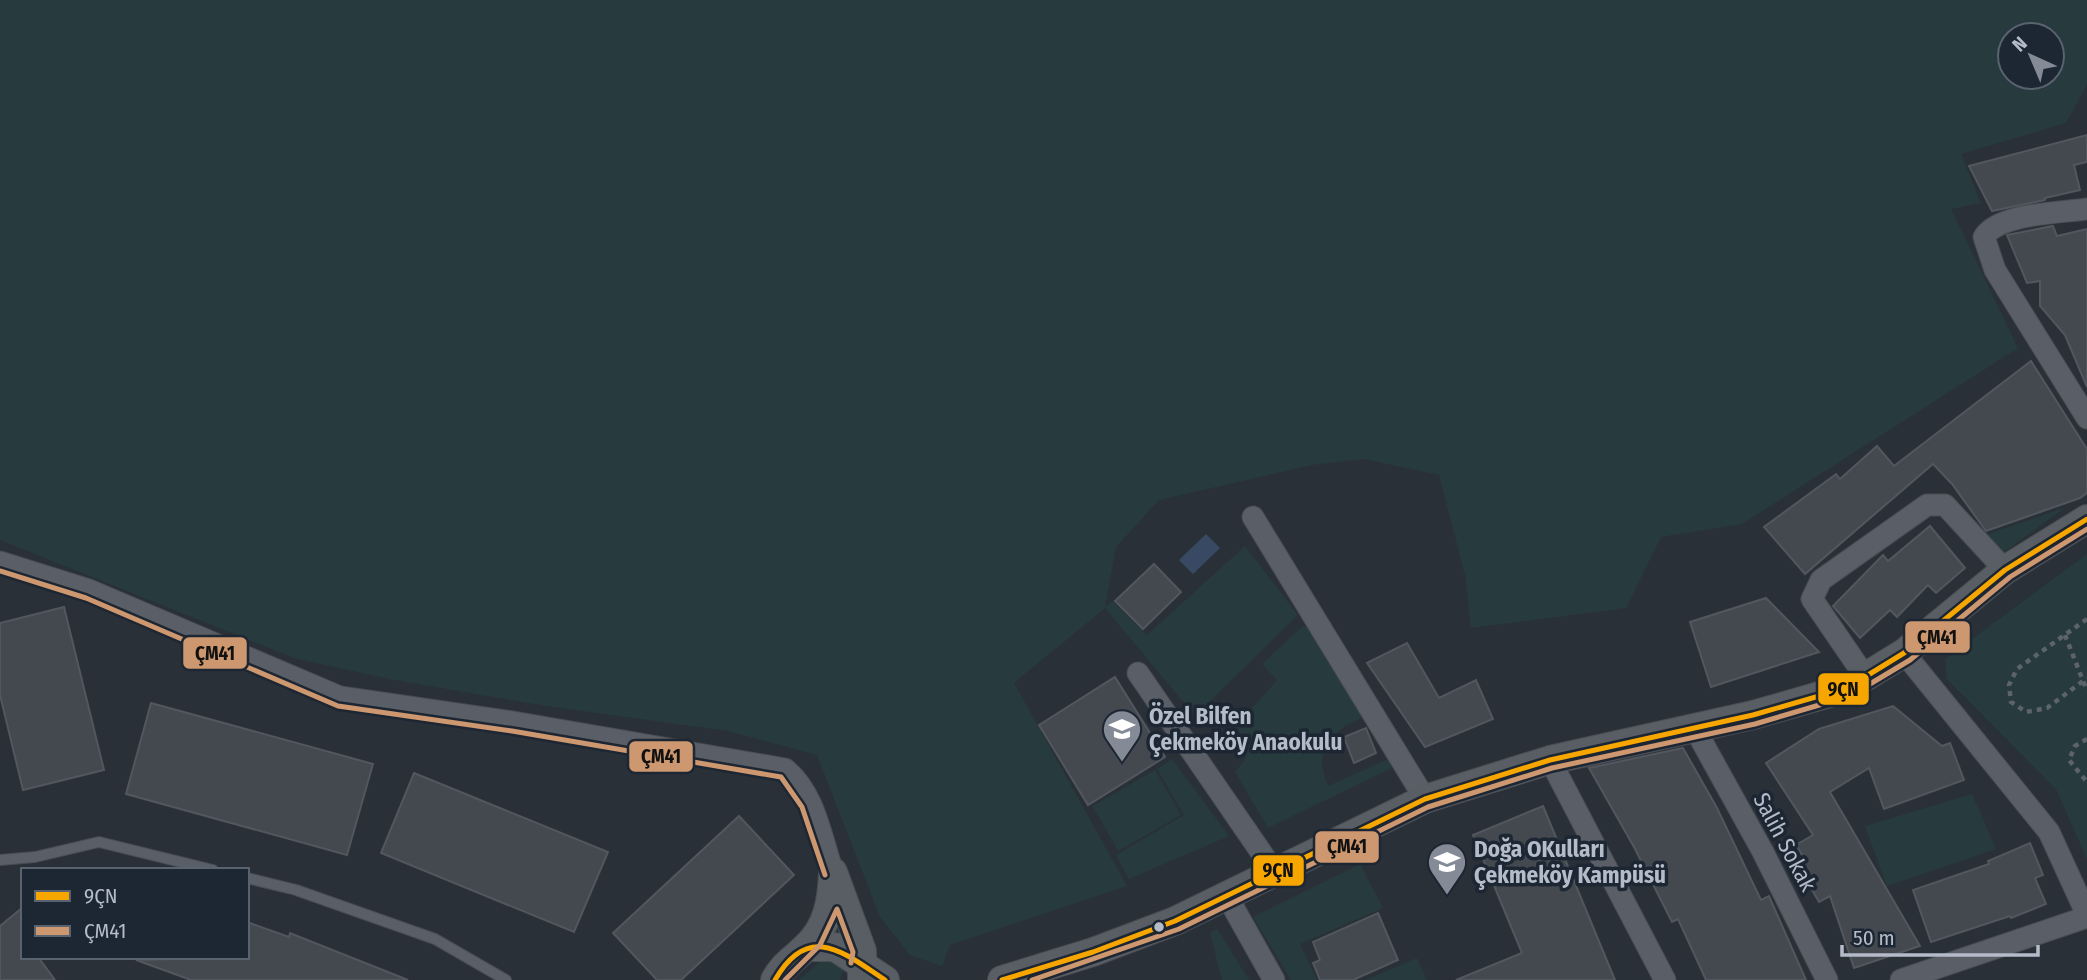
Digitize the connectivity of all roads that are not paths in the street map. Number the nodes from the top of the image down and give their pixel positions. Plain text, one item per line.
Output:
1 (2087, 209) edge
2 (2087, 418) edge
3 (1253, 517) dead end
4 (2087, 519) edge
5 (0, 562) edge
6 (2005, 570) junction
7 (1904, 653) junction
8 (1138, 673) dead end
9 (1866, 678) junction
10 (1695, 729) junction
11 (1549, 760) junction
12 (1425, 799) junction
13 (0, 860) edge
14 (205, 868) edge
15 (833, 872) junction
16 (1276, 874) junction
17 (248, 878) edge
18 (1228, 898) junction
19 (2087, 916) edge
20 (807, 947) junction
21 (861, 972) edge
22 (506, 980) edge
23 (775, 980) edge
24 (885, 980) edge
25 (1002, 980) edge
26 (1274, 980) edge
27 (1665, 980) edge
28 (1827, 980) edge
29 (1901, 980) edge

1 - 2 street
3 - 12 street
4 - 6 street
5 - 15 street
6 - 7 street
6 - 9 street
7 - 9 street
7 - 19 street
8 - 16 street
9 - 10 street
10 - 11 street
10 - 28 street, Salih Sokak
11 - 12 street
11 - 27 street
12 - 16 street
13 - 14 lane
15 - 20 street
15 - 21 street
16 - 18 street
17 - 22 lane
18 - 25 street
18 - 26 street
19 - 29 street
20 - 21 street
20 - 23 street
21 - 24 street

